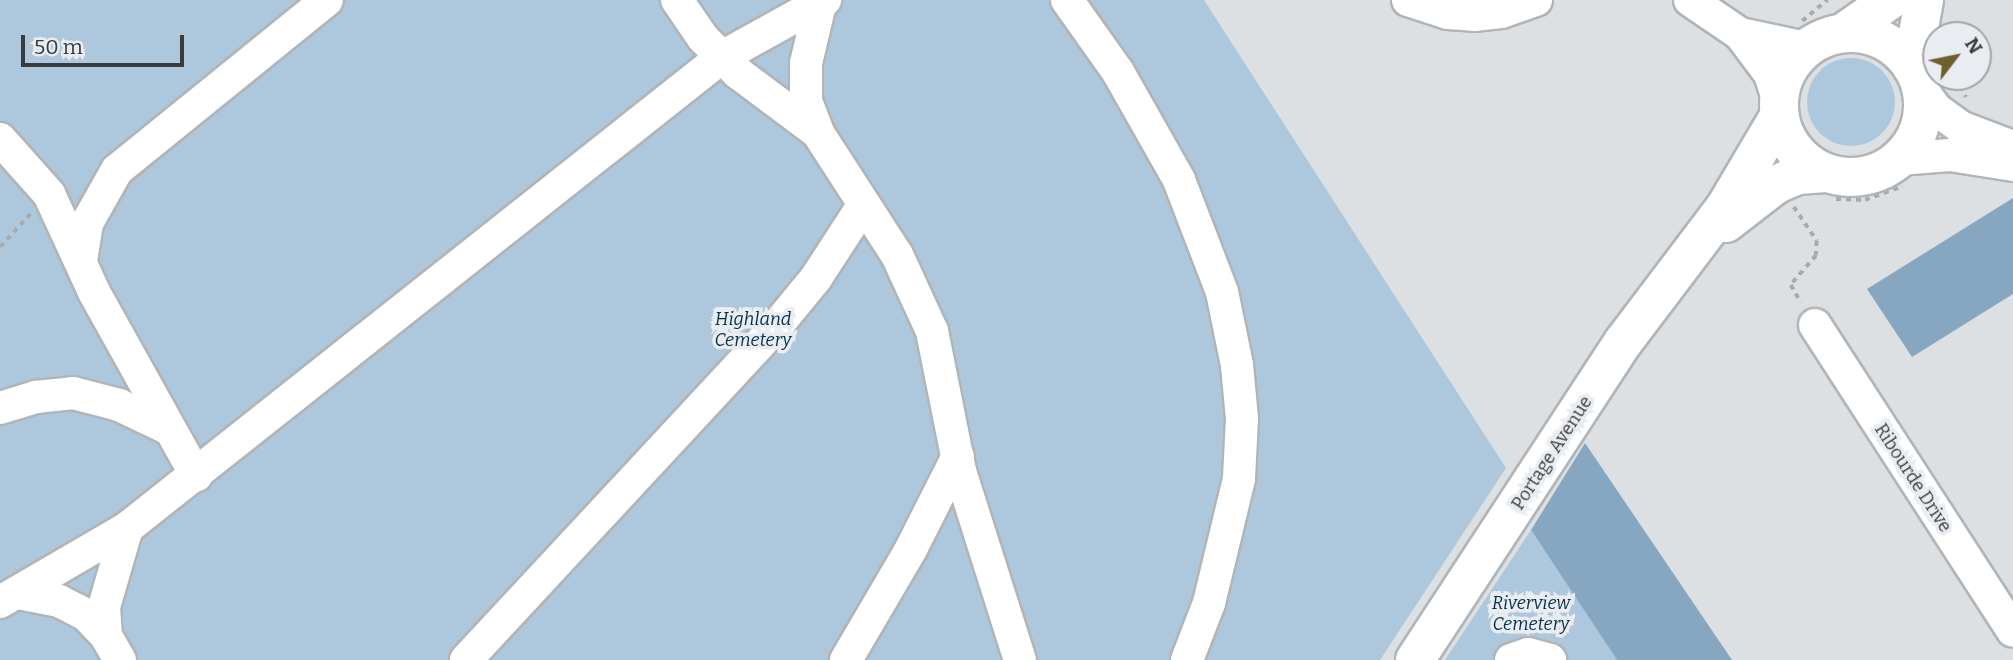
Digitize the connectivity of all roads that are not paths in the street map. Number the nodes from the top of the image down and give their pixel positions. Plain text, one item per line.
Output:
1 (327, 0) edge
2 (677, 0) edge
3 (1067, 0) edge
4 (1408, 0) edge
5 (1536, 0) edge
6 (1689, 0) edge
7 (1890, 0) edge
8 (1924, 0) edge
9 (823, 2) edge
10 (1843, 33) junction
11 (1740, 34) junction
12 (1805, 48) junction
13 (722, 57) junction
14 (1917, 78) junction
15 (1778, 108) junction
16 (818, 133) junction
17 (0, 139) edge
18 (2013, 147) edge
19 (2013, 165) edge
20 (1903, 172) junction
21 (1819, 191) junction
22 (864, 204) junction
23 (1695, 250) junction
24 (81, 261) junction
25 (1815, 326) road end
26 (0, 408) edge
27 (167, 428) junction
28 (958, 456) junction
29 (196, 475) junction
30 (127, 528) junction
31 (9, 598) edge
32 (2013, 631) edge
33 (113, 648) edge
34 (466, 660) edge
35 (846, 660) edge
36 (1020, 660) edge
37 (1187, 660) edge
38 (1415, 660) edge
39 (1511, 660) edge
40 (1550, 660) edge

1 - 24 street
2 - 13 street
3 - 37 street
4 - 5 street
6 - 11 street
7 - 10 main road
8 - 14 main road
9 - 13 street
9 - 16 street
10 - 12 main road
10 - 14 main road
11 - 12 street
11 - 15 street
12 - 15 main road
13 - 16 street
13 - 29 street
14 - 18 street
14 - 20 main road
15 - 21 main road
15 - 23 main road, Portage Avenue
16 - 22 street
17 - 24 street
19 - 20 street
20 - 21 main road
21 - 23 main road, Portage Avenue
22 - 28 street
22 - 34 street
23 - 38 main road, Portage Avenue
24 - 27 street
25 - 32 street, Ribourde Drive
26 - 27 street
27 - 29 street
28 - 35 street
28 - 36 street
29 - 30 street
30 - 31 street
30 - 33 street
31 - 33 street
39 - 40 street

